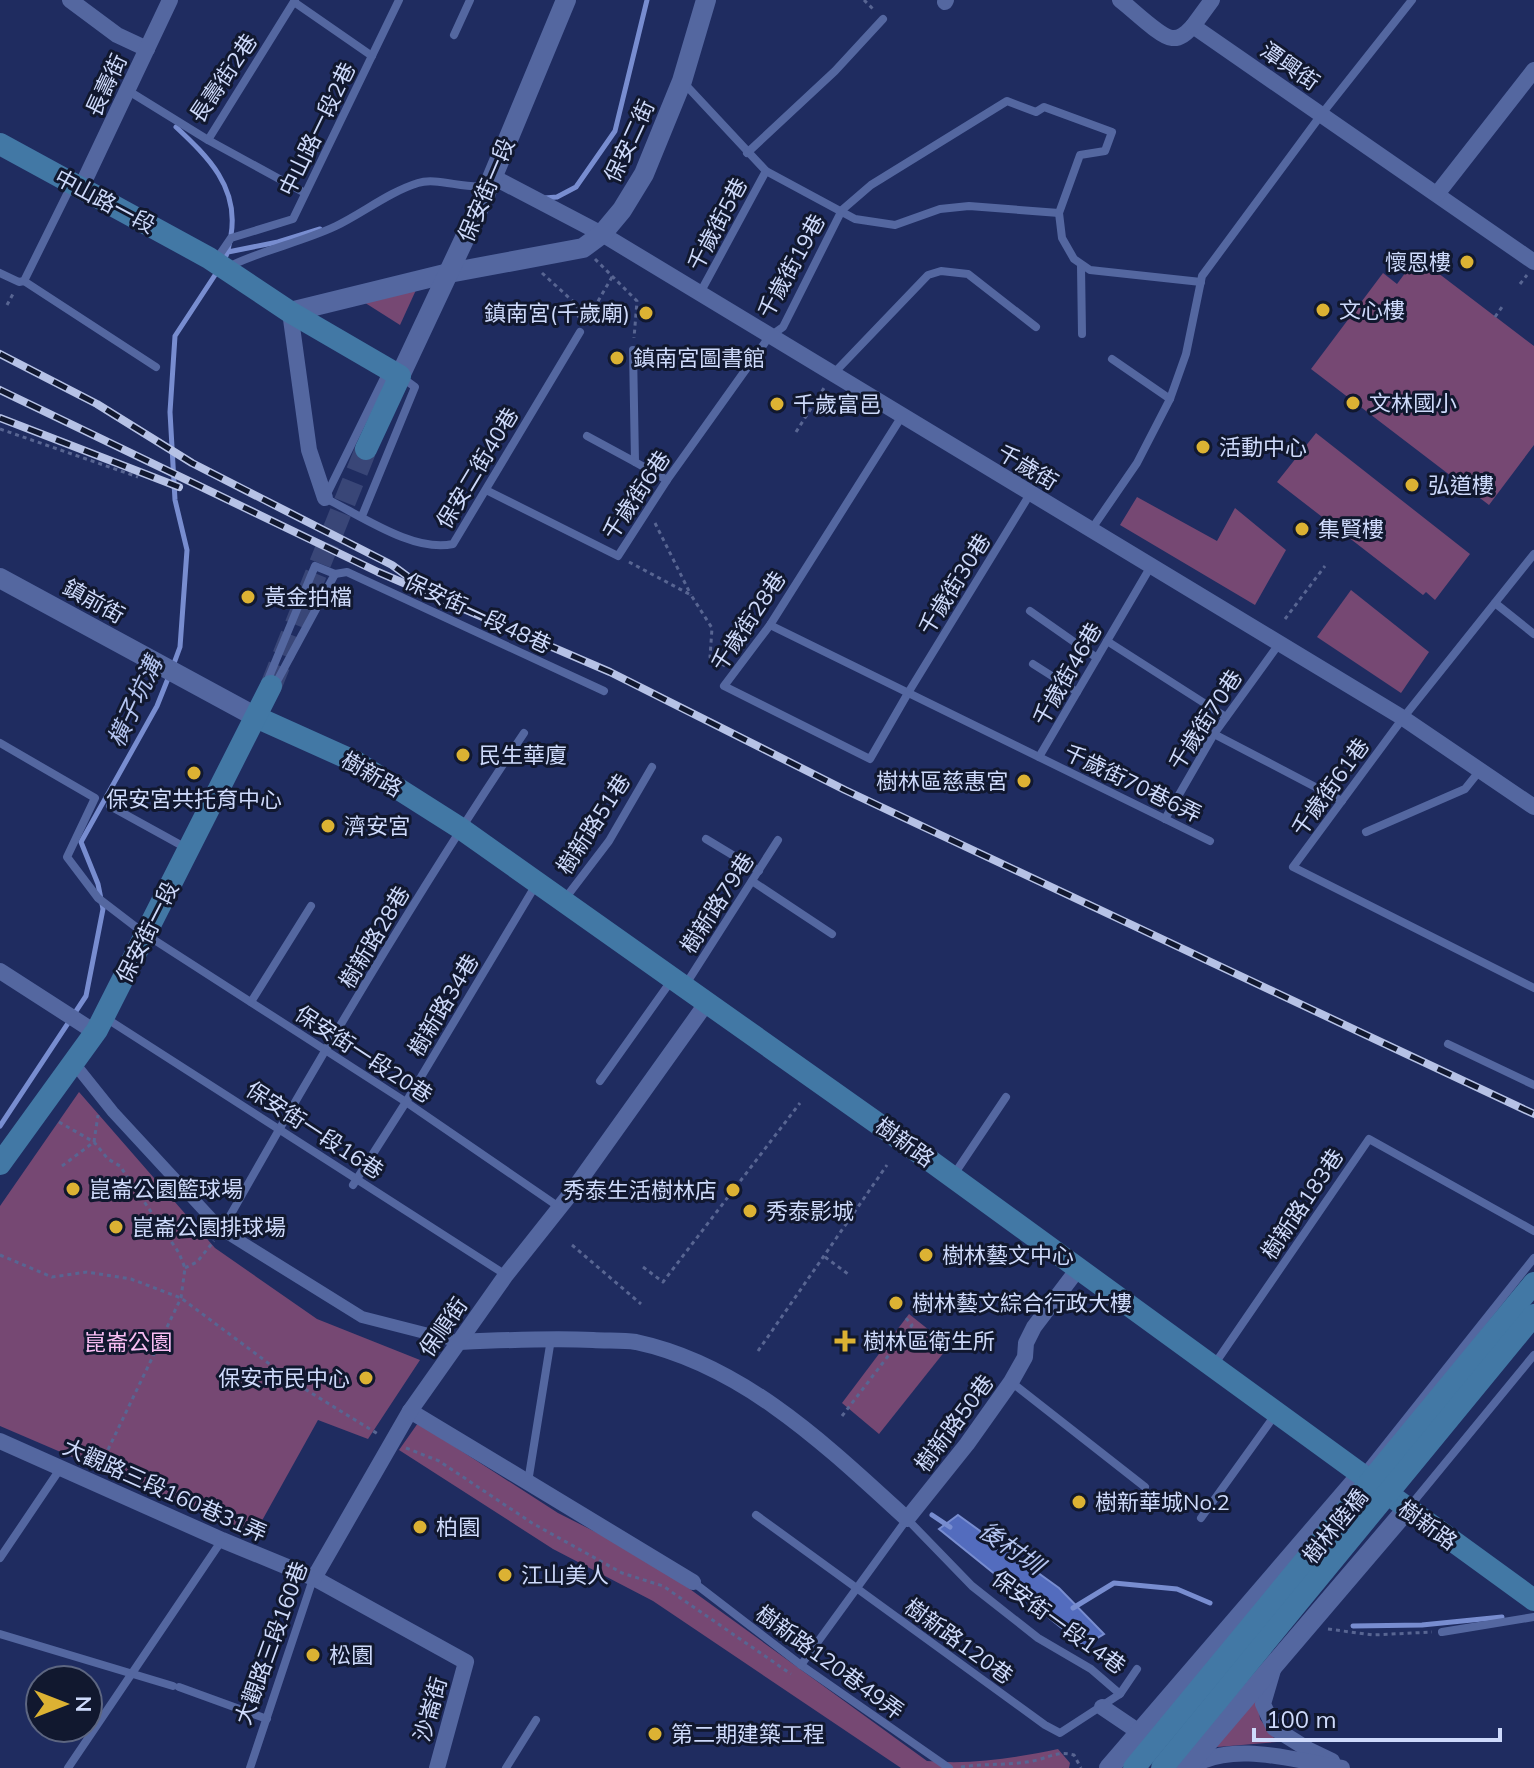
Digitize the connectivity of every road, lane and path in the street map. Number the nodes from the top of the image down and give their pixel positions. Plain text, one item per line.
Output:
1 (70, 0) edge
2 (170, 0) edge
3 (399, 0) edge
4 (470, 0) edge
5 (566, 0) edge
6 (706, 0) edge
7 (1120, 0) edge
8 (1212, 0) edge
9 (1412, 0) edge
10 (294, 1) edge
11 (883, 19) dead end
12 (1193, 26) junction
13 (454, 35) dead end
14 (147, 49) junction
15 (372, 56) junction
16 (1534, 70) edge
17 (682, 81) junction
18 (127, 90) junction
19 (1321, 115) junction
20 (208, 140) junction
21 (0, 144) edge
22 (747, 153) junction
23 (766, 171) junction
24 (76, 186) junction
25 (485, 186) junction
26 (305, 193) junction
27 (1437, 194) junction
28 (842, 210) junction
29 (1059, 213) junction
30 (602, 234) junction
31 (583, 248) junction
32 (528, 258) junction
33 (217, 262) junction
34 (1534, 262) edge
35 (1081, 266) junction
36 (0, 273) edge
37 (449, 273) junction
38 (612, 277) junction
39 (24, 281) junction
40 (1201, 282) junction
41 (700, 294) junction
42 (1502, 307) dead end
43 (290, 312) junction
44 (1495, 317) dead end
45 (1036, 327) dead end
46 (580, 332) dead end
47 (1082, 334) dead end
48 (769, 337) junction
49 (633, 350) joint
50 (1112, 359) dead end
51 (156, 367) dead end
52 (832, 374) junction
53 (400, 376) junction
54 (1170, 399) junction
55 (902, 416) junction
56 (0, 429) edge
57 (796, 432) dead end
58 (587, 436) dead end
59 (366, 449) tunnel mouth
60 (635, 462) junction
61 (138, 477) dead end
62 (667, 480) junction
63 (486, 490) junction
64 (1030, 494) junction
65 (325, 498) junction
66 (648, 510) junction
67 (362, 516) junction
68 (1091, 530) junction
69 (1534, 554) edge
70 (618, 556) junction
71 (1151, 566) junction
72 (1325, 566) dead end
73 (1531, 566) edge
74 (335, 574) junction
75 (0, 578) edge
76 (691, 595) junction
77 (1495, 603) junction
78 (1030, 611) dead end
79 (1285, 619) dead end
80 (770, 625) junction
81 (1534, 634) edge
82 (1107, 641) junction
83 (1279, 644) junction
84 (1097, 658) junction
85 (1033, 664) dead end
86 (734, 672) junction
87 (271, 686) junction
88 (604, 691) dead end
89 (1077, 692) junction
90 (908, 693) junction
91 (256, 717) junction
92 (1226, 717) junction
93 (1403, 718) junction
94 (524, 733) dead end
95 (1214, 734) junction
96 (0, 743) edge
97 (1039, 757) junction
98 (652, 767) dead end
99 (1481, 769) junction
100 (1342, 801) junction
101 (110, 806) dead end
102 (1534, 807) edge
103 (1165, 819) junction
104 (460, 828) junction
105 (1366, 832) dead end
106 (706, 839) dead end
107 (778, 840) dead end
108 (1210, 841) dead end
109 (189, 850) junction
110 (759, 871) junction
111 (752, 881) junction
112 (537, 882) junction
113 (564, 900) junction
114 (311, 906) dead end
115 (145, 934) junction
116 (832, 934) dead end
117 (0, 971) edge
118 (680, 981) junction
119 (1534, 988) edge
120 (708, 1001) junction
121 (251, 1002) junction
122 (96, 1024) junction
123 (1448, 1044) dead end
124 (326, 1051) junction
125 (73, 1062) junction
126 (600, 1081) dead end
127 (1534, 1085) edge
128 (1006, 1097) dead end
129 (406, 1102) junction
130 (800, 1103) dead end
131 (98, 1114) dead end
132 (59, 1122) dead end
133 (279, 1128) junction
134 (94, 1142) junction
135 (0, 1164) edge
136 (887, 1165) dead end
137 (62, 1166) dead end
138 (953, 1177) junction
139 (355, 1182) junction
140 (560, 1208) junction
141 (222, 1230) junction
142 (1534, 1231) edge
143 (572, 1245) dead end
144 (0, 1255) edge
145 (824, 1256) junction
146 (1534, 1258) edge
147 (643, 1267) dead end
148 (185, 1268) junction
149 (1078, 1269) junction
150 (848, 1274) dead end
151 (506, 1275) junction
152 (1534, 1283) edge
153 (181, 1298) junction
154 (641, 1304) dead end
155 (1534, 1315) edge
156 (904, 1316) dead end
157 (551, 1338) junction
158 (460, 1342) junction
159 (758, 1351) dead end
160 (1534, 1355) edge
161 (1213, 1366) junction
162 (1011, 1382) junction
163 (410, 1411) junction
164 (1277, 1413) junction
165 (842, 1416) dead end
166 (0, 1441) edge
167 (391, 1443) junction
168 (103, 1460) dead end
169 (60, 1469) junction
170 (1361, 1475) junction
171 (528, 1482) junction
172 (1145, 1487) dead end
173 (1407, 1509) junction
174 (756, 1515) dead end
175 (1201, 1518) dead end
176 (907, 1519) junction
177 (222, 1540) junction
178 (0, 1558) edge
179 (314, 1578) junction
180 (693, 1582) joint
181 (856, 1587) junction
182 (1534, 1600) edge
183 (1534, 1617) edge
184 (1308, 1627) junction
185 (1442, 1632) joint
186 (0, 1634) edge
187 (1243, 1654) junction
188 (466, 1662) joint
189 (801, 1665) junction
190 (1274, 1665) junction
191 (1137, 1669) dead end
192 (134, 1673) junction
193 (793, 1676) dead end
194 (1120, 1694) junction
195 (1102, 1707) junction
196 (267, 1719) junction
197 (536, 1720) dead end
198 (1139, 1732) junction
199 (68, 1768) edge
200 (250, 1768) edge
201 (437, 1768) edge
202 (506, 1768) edge
203 (949, 1768) edge
204 (957, 1768) edge
205 (1081, 1768) edge
206 (1109, 1768) edge
207 (1134, 1768) edge
208 (1162, 1768) edge
209 (1188, 1768) edge
210 (1345, 1768) edge

1 - 14 street
2 - 14 street, 長壽街
3 - 15 lane, 中山路一段2巷
4 - 13 lane
5 - 25 street, 保安街一段
6 - 17 street, 保安二街
7 - 12 street
8 - 12 street
9 - 19 lane
10 - 15 lane
10 - 20 lane, 長壽街2巷
11 - 22 lane
12 - 19 street, 潭興街
14 - 18 street, 長壽街
15 - 26 lane, 中山路一段2巷
16 - 27 street
17 - 22 lane
17 - 30 street, 保安二街
18 - 20 lane, 長壽街2巷
18 - 24 street, 長壽街
19 - 27 street, 潭興街
19 - 40 lane
20 - 26 lane
21 - 24 main road, 中山路一段
22 - 23 lane
23 - 28 lane
23 - 41 lane, 千歲街5巷
24 - 33 main road, 中山路一段
24 - 39 lane
25 - 30 street, 千歲街
25 - 33 lane
25 - 37 street, 保安街一段
26 - 33 lane, 中山路一段2巷
27 - 34 street, 潭興街
28 - 29 lane
28 - 29 lane
28 - 48 lane, 千歲街19巷
29 - 35 lane
30 - 31 street, 保安二街
30 - 41 street, 千歲街
31 - 32 street, 保安二街
31 - 38 path
32 - 37 street, 保安二街
32 - 38 path
33 - 43 main road, 中山路一段
35 - 40 lane
35 - 47 lane
36 - 39 lane
37 - 43 street, 保安二街
37 - 53 street, 保安街一段
38 - 49 path
39 - 51 lane
40 - 54 lane
41 - 48 street, 千歲街
42 - 44 path
43 - 53 main road, 中山路一段
43 - 65 street
45 - 52 lane
46 - 63 lane, 保安二街40巷
48 - 52 street, 千歲街
48 - 62 lane, 千歲街6巷
49 - 60 lane
50 - 54 lane
52 - 55 street, 千歲街
52 - 57 path
53 - 59 main road, 保安街一段
53 - 65 lane, 保安街一段
53 - 67 lane
54 - 68 lane
55 - 64 street, 千歲街
55 - 80 lane, 千歲街28巷
56 - 61 path
58 - 60 lane
60 - 62 lane
62 - 66 lane, 千歲街6巷
63 - 67 lane, 保安二街40巷
63 - 70 lane, 千歲街6巷
64 - 68 street, 千歲街
64 - 90 lane, 千歲街30巷
65 - 67 lane, 保安二街40巷
66 - 70 lane, 千歲街6巷
66 - 76 path
68 - 71 street, 千歲街
69 - 73 lane, 千歲街61巷
70 - 76 path
71 - 82 lane, 千歲街46巷
71 - 83 street, 千歲街
72 - 79 path
73 - 77 lane, 千歲街61巷
74 - 87 lane, 保安街一段
74 - 87 lane, 保安街一段
74 - 88 lane, 保安街一段48巷
75 - 91 street, 鎮前街
76 - 86 path
77 - 81 lane
77 - 93 lane, 千歲街61巷
78 - 84 lane
80 - 86 lane, 千歲街28巷
80 - 90 lane, 千歲街46巷
82 - 84 lane, 千歲街46巷
82 - 92 lane
83 - 92 lane, 千歲街70巷
83 - 93 street, 千歲街
84 - 89 lane, 千歲街46巷
85 - 89 lane
86 - 90 lane, 千歲街28巷
87 - 91 main road, 保安街一段
89 - 97 lane, 千歲街46巷
90 - 97 lane, 千歲街46巷
91 - 104 main road, 樹新路
91 - 109 main road, 保安街一段
92 - 95 lane, 千歲街70巷
93 - 99 street, 千歲街
93 - 100 lane, 千歲街61巷
94 - 104 lane, 樹新路28巷
95 - 100 lane
95 - 103 lane, 千歲街70巷
96 - 115 lane, 保安街一段20巷
97 - 103 lane, 千歲街70巷6弄
98 - 113 lane, 樹新路51巷
99 - 102 street, 千歲街
99 - 105 lane
100 - 119 lane, 千歲街61巷
101 - 109 lane
103 - 108 lane, 千歲街70巷6弄
104 - 112 main road, 樹新路
104 - 124 lane, 樹新路28巷
106 - 110 lane
107 - 110 lane, 樹新路79巷
109 - 115 main road, 保安街一段
110 - 111 lane, 樹新路79巷
111 - 116 lane
111 - 118 lane, 樹新路79巷
112 - 113 main road, 樹新路
112 - 129 lane, 樹新路34巷
113 - 118 main road, 樹新路
114 - 121 lane
115 - 121 lane, 保安街一段20巷
115 - 122 main road, 保安街一段
117 - 122 street
118 - 120 main road, 樹新路
118 - 126 lane, 樹新路79巷
120 - 138 main road, 樹新路
120 - 140 street, 保順街
121 - 124 lane, 保安街一段20巷
122 - 125 main road, 保安街一段
122 - 133 lane, 保安街一段16巷
123 - 127 lane
124 - 129 lane, 保安街一段20巷
124 - 133 lane, 樹新路28巷
125 - 135 main road, 保安街一段
125 - 141 street
128 - 138 lane
129 - 139 lane, 樹新路34巷
129 - 140 lane, 保安街一段20巷
130 - 147 path
131 - 134 path
132 - 134 path
133 - 139 lane, 保安街一段16巷
133 - 141 lane, 樹新路28巷
134 - 137 path
134 - 148 path
136 - 145 path
138 - 149 main road, 樹新路
139 - 151 lane, 保安街一段16巷
140 - 151 street, 保順街
141 - 148 path
141 - 158 street
142 - 161 lane, 樹新路183巷
143 - 154 path
144 - 153 path
145 - 150 path
145 - 159 path
146 - 170 lane
148 - 153 path
149 - 161 main road, 樹新路
149 - 162 street, 樹新路50巷
151 - 158 street, 保順街
152 - 187 main road, 樹林陸橋
153 - 167 path
153 - 168 path
155 - 187 main road, 樹林陸橋
156 - 165 path
157 - 158 street, 保安街一段14巷
157 - 171 lane
157 - 176 street, 保安街一段14巷
158 - 163 street, 保順街
160 - 173 lane
161 - 164 main road, 樹新路
162 - 172 lane
162 - 176 street, 樹新路50巷
163 - 167 street, 大觀路三段160巷
163 - 171 street
164 - 170 main road, 樹新路
164 - 175 lane
166 - 169 street, 大觀路三段160巷31弄
167 - 179 street, 大觀路三段160巷
167 - 193 path
169 - 177 street, 大觀路三段160巷31弄
169 - 178 lane
170 - 173 main road, 樹新路
170 - 198 street
171 - 180 street
173 - 182 main road, 樹新路
173 - 184 street
174 - 181 lane, 樹新路120巷
176 - 181 lane
176 - 194 lane, 保安街一段14巷
177 - 179 street, 大觀路三段160巷31弄
177 - 192 lane
179 - 188 street, 大觀路三段160巷31弄
179 - 196 lane, 大觀路三段160巷
180 - 189 lane, 樹新路120巷49弄
181 - 189 lane
181 - 195 lane, 樹新路120巷
183 - 185 lane
184 - 185 path
184 - 190 street
186 - 192 lane
187 - 207 main road, 樹林陸橋
187 - 208 main road, 樹林陸橋
188 - 201 street, 沙崙街
189 - 203 lane, 樹新路120巷49弄
190 - 209 street
190 - 210 street
191 - 194 lane, 樹新路120巷
192 - 196 lane
192 - 199 lane
194 - 195 lane, 樹新路120巷
195 - 198 street
196 - 200 lane, 大觀路三段160巷
197 - 202 lane
198 - 206 street
204 - 205 path
209 - 210 street

